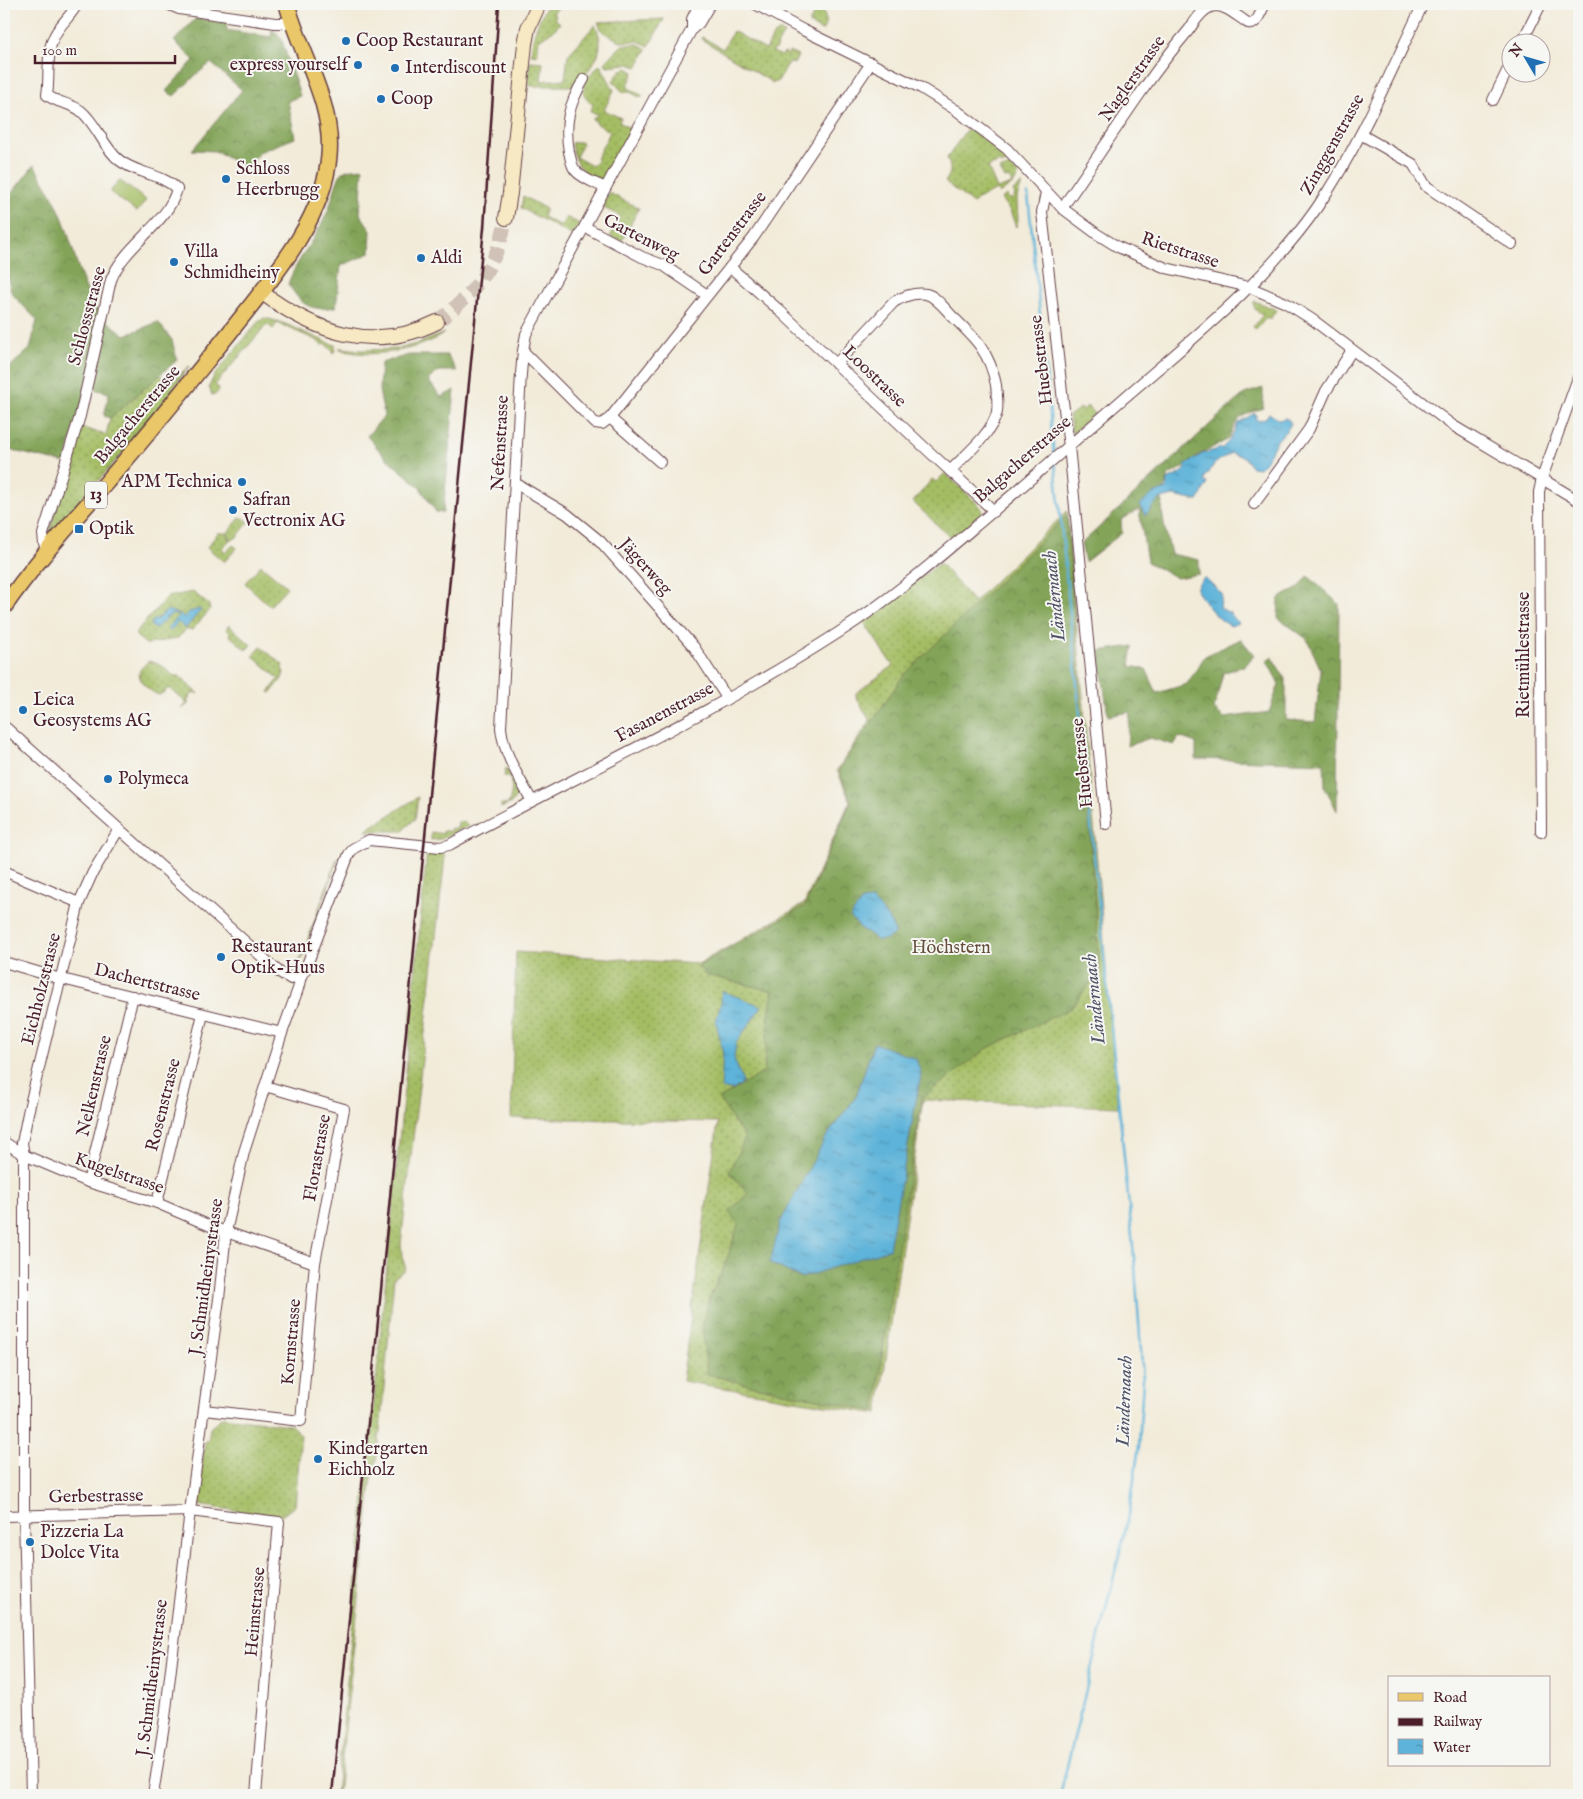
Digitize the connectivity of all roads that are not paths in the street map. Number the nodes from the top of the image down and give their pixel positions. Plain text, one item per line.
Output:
1 (77, 4) edge
2 (167, 4) edge
3 (287, 4) edge
4 (539, 4) edge
5 (699, 4) edge
6 (710, 4) edge
7 (755, 4) edge
8 (1265, 4) edge
9 (1423, 4) edge
10 (1541, 4) edge
11 (292, 23) junction
12 (692, 29) junction
13 (1527, 32) edge
14 (871, 63) junction
15 (584, 79) dead end
16 (1502, 82) edge
17 (1493, 100) dead end
18 (1362, 135) junction
19 (605, 188) junction
20 (1046, 192) junction
21 (1062, 208) junction
22 (506, 218) tunnel mouth
23 (585, 227) junction
24 (1512, 244) dead end
25 (730, 267) junction
26 (1249, 287) junction
27 (261, 292) junction
28 (707, 295) junction
29 (437, 322) tunnel mouth
30 (1352, 350) junction
31 (523, 352) junction
32 (836, 364) junction
33 (1579, 375) edge
34 (610, 418) junction
35 (1066, 448) junction
36 (660, 462) dead end
37 (950, 471) junction
38 (1542, 478) junction
39 (515, 483) junction
40 (1579, 500) edge
41 (1254, 504) dead end
42 (994, 510) junction
43 (47, 550) junction
44 (4, 607) edge
45 (812, 650) joint
46 (727, 698) junction
47 (4, 726) edge
48 (532, 802) junction
49 (1106, 824) dead end
50 (119, 829) junction
51 (1541, 832) dead end
52 (4, 870) edge
53 (79, 903) junction
54 (4, 962) edge
55 (301, 976) junction
56 (61, 978) junction
57 (133, 996) junction
58 (203, 1014) junction
59 (282, 1033) junction
60 (264, 1086) junction
61 (4, 1142) edge
62 (24, 1156) junction
63 (88, 1182) junction
64 (157, 1203) junction
65 (226, 1232) junction
66 (315, 1263) junction
67 (204, 1410) junction
68 (190, 1511) junction
69 (24, 1515) junction
70 (4, 1516) edge
71 (31, 1795) edge
72 (153, 1795) edge
73 (256, 1795) edge

1 - 43 street, Schlossstrasse
2 - 11 street
3 - 11 main road, Balgacherstrasse / 13
4 - 22 main road
5 - 12 street, Nefenstrasse
6 - 12 street, Nefenstrasse
7 - 14 street, Rietstrasse
8 - 21 street, Naglerstrasse
9 - 18 street, Zinggenstrasse
10 - 13 street
11 - 27 main road, Balgacherstrasse / 13
12 - 19 street, Nefenstrasse
14 - 20 street, Rietstrasse
14 - 25 street, Gartenstrasse
15 - 19 street
16 - 17 street
18 - 24 street
18 - 26 street, Zinggenstrasse
19 - 23 street, Nefenstrasse
20 - 21 street, Rietstrasse
20 - 35 street, Huebstrasse
21 - 26 street, Rietstrasse
23 - 28 street, Gartenweg
23 - 31 street, Nefenstrasse
25 - 28 street, Gartenstrasse
25 - 32 street, Loostrasse
26 - 30 street, Rietstrasse
26 - 35 street, Balgacherstrasse
27 - 29 main road
27 - 43 main road, Balgacherstrasse / 13
28 - 34 street, Gartenstrasse
30 - 38 street, Rietstrasse
30 - 41 street
31 - 34 street
31 - 39 street, Nefenstrasse
32 - 37 street, Loostrasse
32 - 37 street
33 - 38 street, Rietmühlestrasse
34 - 36 street
35 - 42 street, Balgacherstrasse
35 - 49 street, Huebstrasse
37 - 42 street, Loostrasse
38 - 40 street, Rietstrasse
38 - 51 street, Rietmühlestrasse
39 - 46 street, Jägerweg
39 - 48 street, Nefenstrasse
42 - 45 street, Balgacherstrasse
43 - 44 main road, Balgacherstrasse / 13
45 - 46 street, Fasanenstrasse
46 - 48 street, Fasanenstrasse
47 - 50 street
48 - 55 street, J. Schmidheinystrasse
50 - 53 street, Eichholzstrasse
50 - 55 street
52 - 53 street
53 - 56 street, Eichholzstrasse
54 - 56 street, Dachertstrasse
55 - 59 street, J. Schmidheinystrasse
56 - 57 street, Dachertstrasse
56 - 62 street, Eichholzstrasse
57 - 58 street, Dachertstrasse
57 - 63 street, Nelkenstrasse
58 - 59 street, Dachertstrasse
58 - 64 street, Rosenstrasse
59 - 60 street, J. Schmidheinystrasse
60 - 65 street, J. Schmidheinystrasse
60 - 66 street, Florastrasse
61 - 62 street, Kugelstrasse
62 - 63 street, Kugelstrasse
62 - 69 street, Eichholzstrasse
63 - 64 street, Kugelstrasse
64 - 65 street, Kugelstrasse
65 - 66 street
65 - 67 street, J. Schmidheinystrasse
66 - 67 street, Kornstrasse
67 - 68 street, J. Schmidheinystrasse
68 - 69 street, Gerbestrasse
68 - 72 street, J. Schmidheinystrasse
68 - 73 street, Heimstrasse
69 - 70 street, Gerbestrasse
69 - 71 street, Eichholzstrasse

